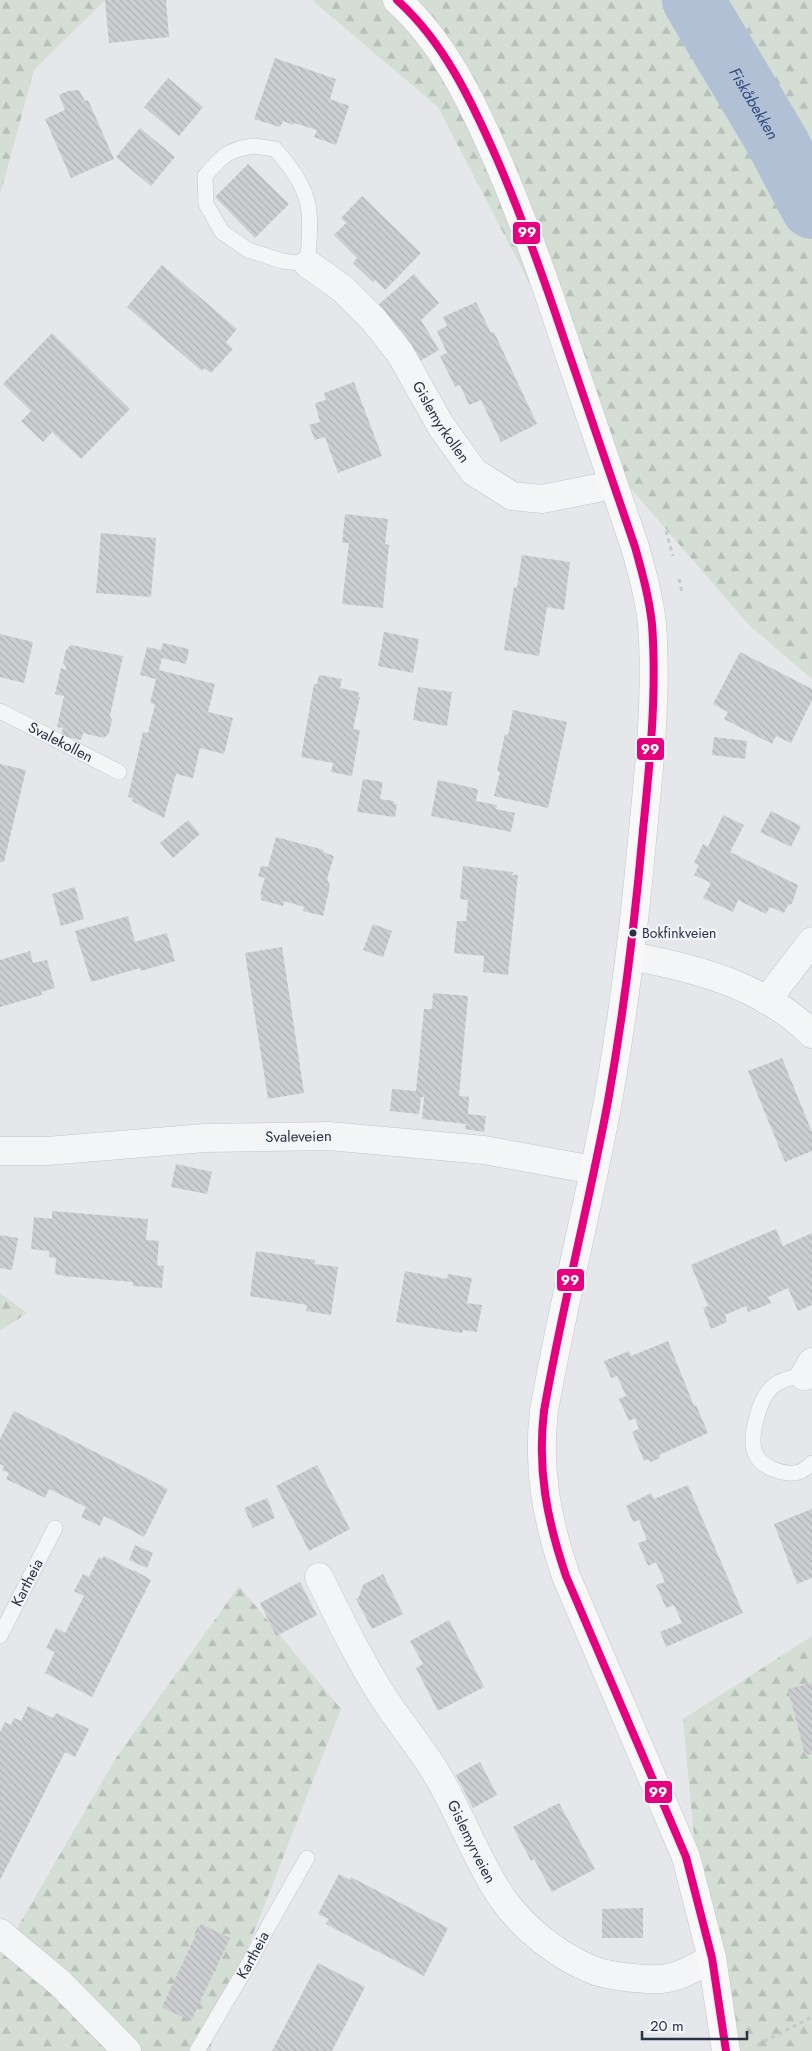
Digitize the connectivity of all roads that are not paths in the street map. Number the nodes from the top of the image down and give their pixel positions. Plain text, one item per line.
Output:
1 (398, 0) edge
2 (308, 264) junction
3 (612, 481) junction
4 (0, 711) edge
5 (119, 772) dead end
6 (812, 941) edge
7 (630, 956) junction
8 (767, 1000) junction
9 (812, 1034) edge
10 (0, 1151) edge
11 (594, 1170) junction
12 (810, 1374) edge
13 (812, 1463) edge
14 (55, 1528) dead end
15 (319, 1577) dead end
16 (0, 1636) edge
17 (307, 1858) dead end
18 (0, 1933) edge
19 (712, 1958) junction
20 (127, 2051) edge
21 (197, 2051) edge
22 (726, 2051) edge

1 - 3 street
2 - 2 lane, Gislemyrkollen
2 - 3 street, Gislemyrkollen
3 - 7 street
4 - 5 lane, Svalekollen
6 - 8 street
7 - 8 street
7 - 11 street
8 - 9 street
10 - 11 street, Svaleveien
11 - 19 street
12 - 13 lane
14 - 16 lane, Kartheia
15 - 19 street, Gislemyrveien
17 - 21 lane, Kartheia
18 - 20 street
19 - 22 street

